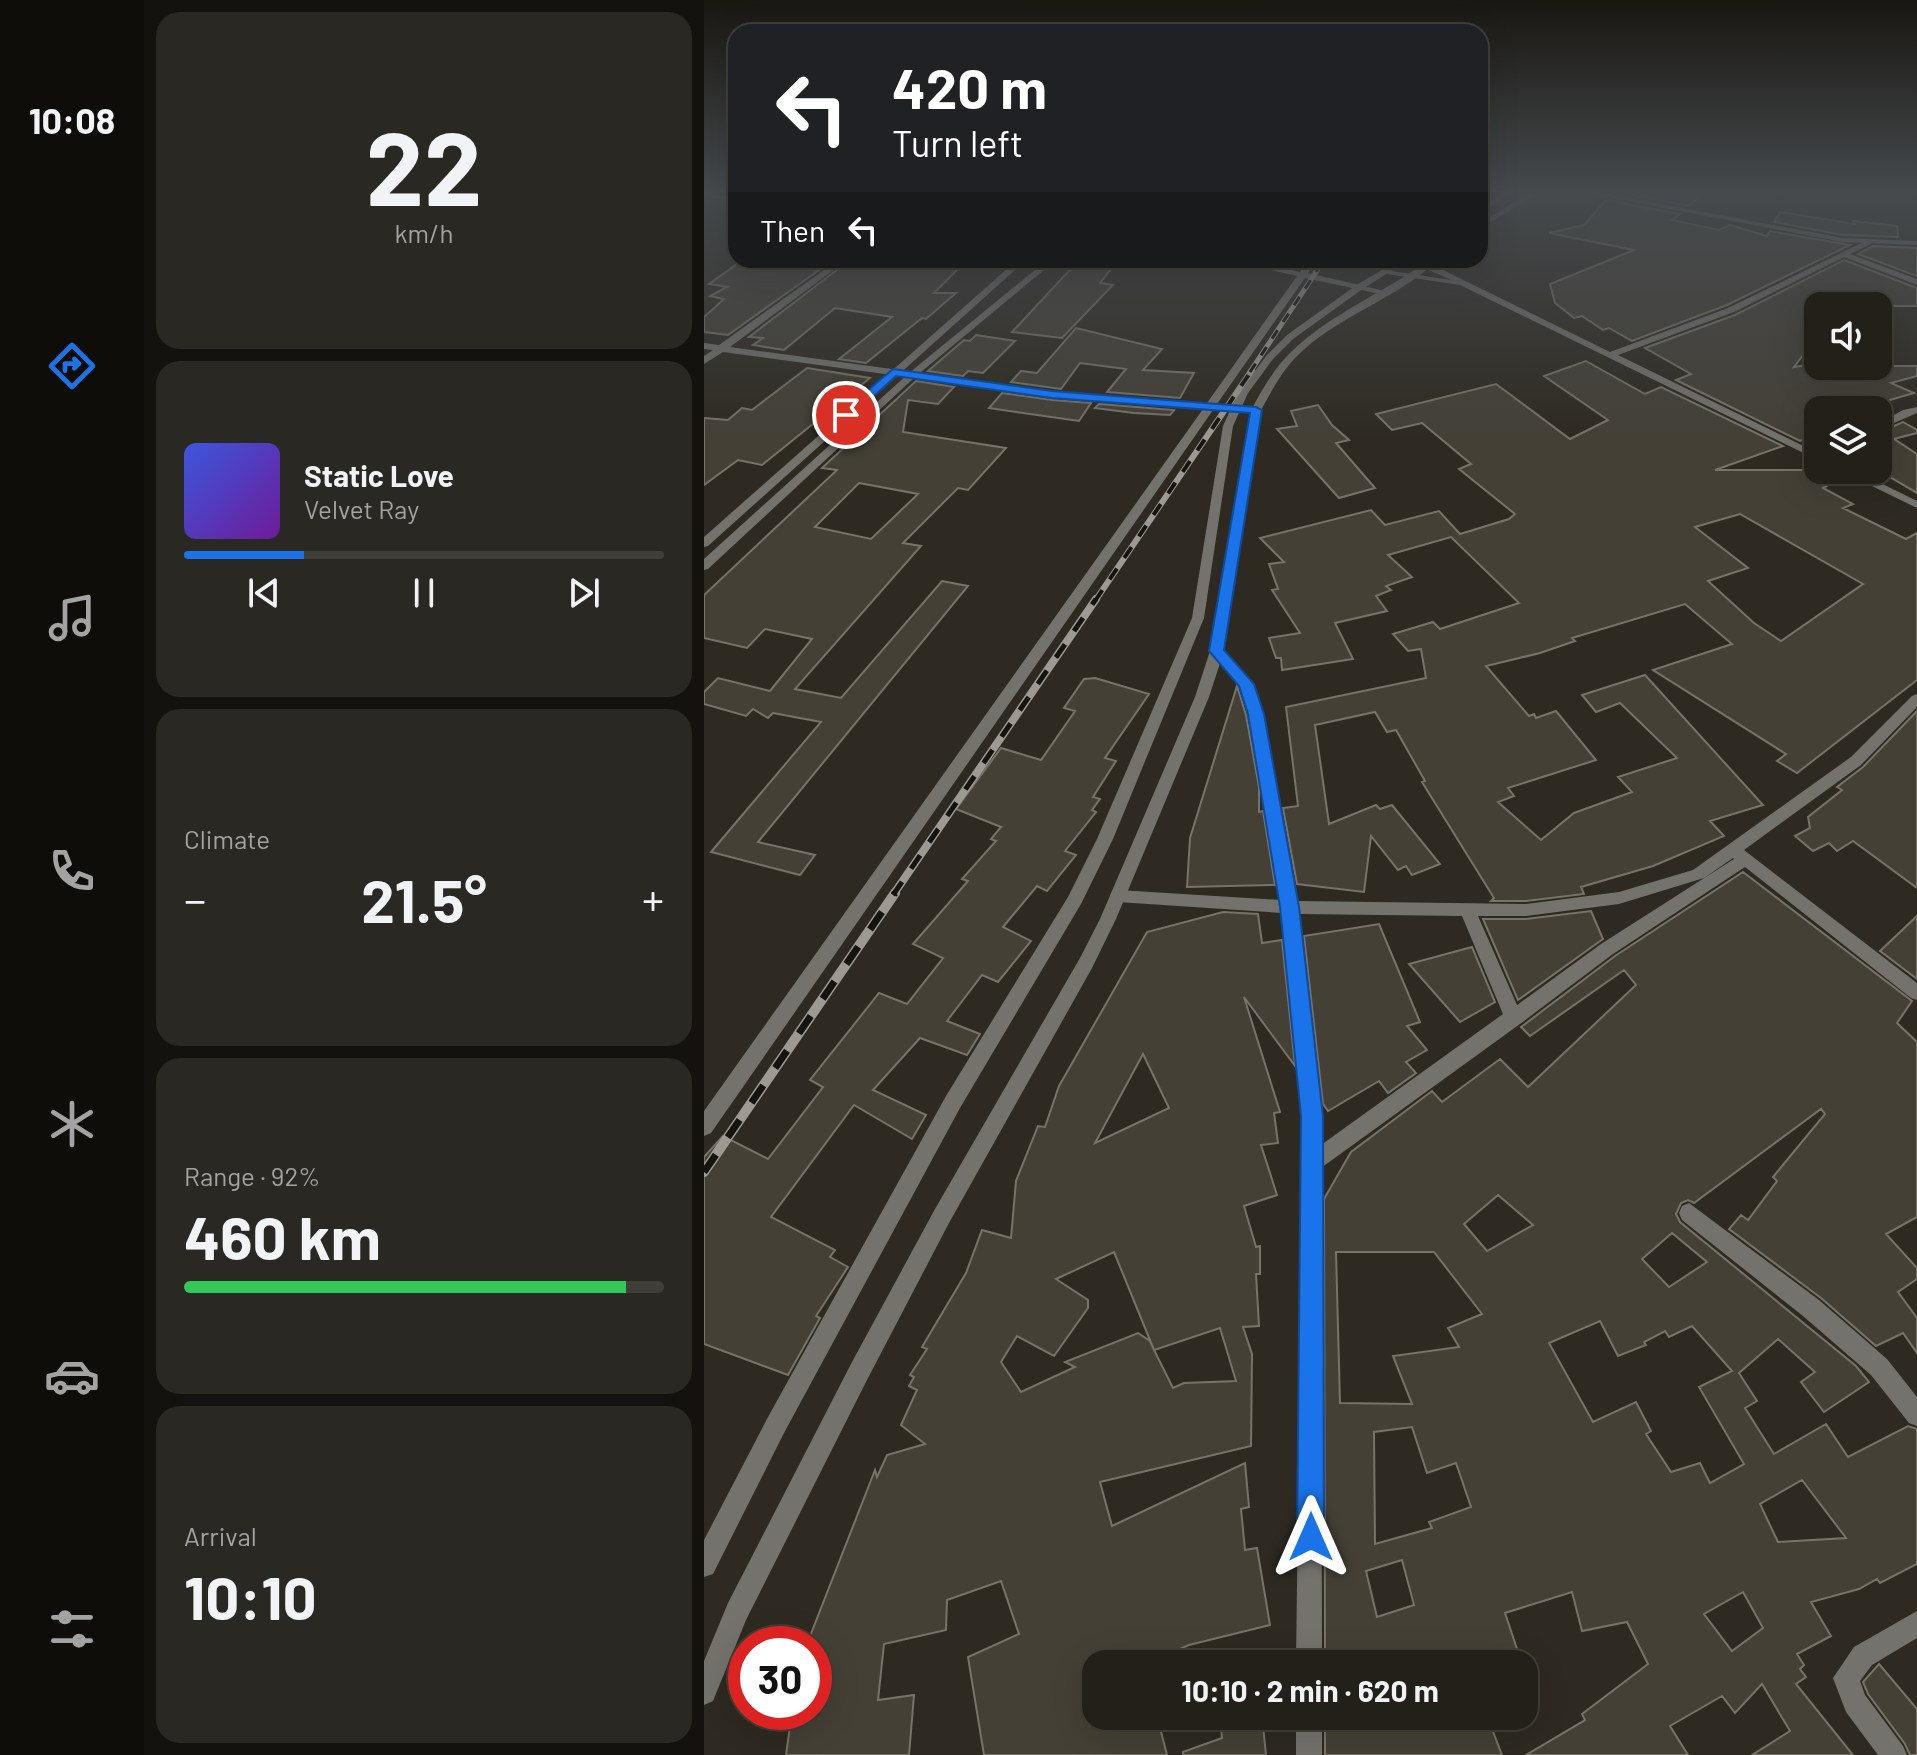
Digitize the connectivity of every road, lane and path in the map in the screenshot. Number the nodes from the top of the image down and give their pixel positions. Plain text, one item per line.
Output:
1 (823, 275) edge
2 (1005, 275) edge
3 (1034, 275) edge
4 (1305, 275) joint
5 (1381, 275) edge
6 (1392, 275) edge
7 (1414, 275) edge
8 (1450, 275) edge
9 (1804, 275) edge
10 (1898, 275) edge
11 (1408, 279) junction
12 (1917, 282) edge
13 (1466, 285) junction
14 (1361, 286) junction
15 (1385, 292) junction
16 (704, 346) edge
17 (721, 349) junction
18 (1610, 355) junction
19 (704, 361) edge
20 (893, 372) junction
21 (912, 375) junction
22 (1211, 406) junction
23 (1236, 408) junction
24 (1256, 410) junction
25 (1917, 410) edge
26 (1892, 424) edge
27 (1804, 448) edge
28 (1801, 449) junction
29 (1804, 450) edge
30 (1874, 484) edge
31 (1917, 505) edge
32 (704, 543) edge
33 (704, 566) edge
34 (1217, 651) junction
35 (1917, 699) edge
36 (1740, 854) junction
37 (1118, 896) junction
38 (1290, 907) junction
39 (1467, 909) junction
40 (1917, 993) edge
41 (1514, 1019) junction
42 (704, 1127) edge
43 (1312, 1163) junction
44 (1689, 1213) dead end
45 (1917, 1415) edge
46 (704, 1565) edge
47 (1917, 1624) edge
48 (1309, 1650) edge
49 (704, 1692) edge
50 (1309, 1730) edge
51 (1309, 1755) edge
52 (1894, 1755) edge

1 - 17 street
2 - 20 street
3 - 21 street
4 - 14 street
4 - 22 street
5 - 14 street
6 - 11 street
7 - 11 street
8 - 13 street
9 - 18 street
10 - 12 street
11 - 13 street
11 - 15 street
13 - 18 street
14 - 15 street
14 - 23 street
15 - 24 street
16 - 17 street
17 - 19 street
17 - 20 street
18 - 28 street
20 - 21 street
20 - 32 street
21 - 22 street
21 - 33 street
22 - 23 street
22 - 42 street
23 - 24 street
23 - 46 street
24 - 34 street
25 - 26 street
27 - 28 street
28 - 29 street
30 - 31 street
34 - 37 street
34 - 38 street
35 - 36 street
36 - 39 street
36 - 40 street
36 - 41 street
37 - 38 street
37 - 49 street
38 - 39 street
38 - 43 street
39 - 41 street
41 - 43 street
43 - 48 street
44 - 45 street
47 - 52 street
50 - 51 street

